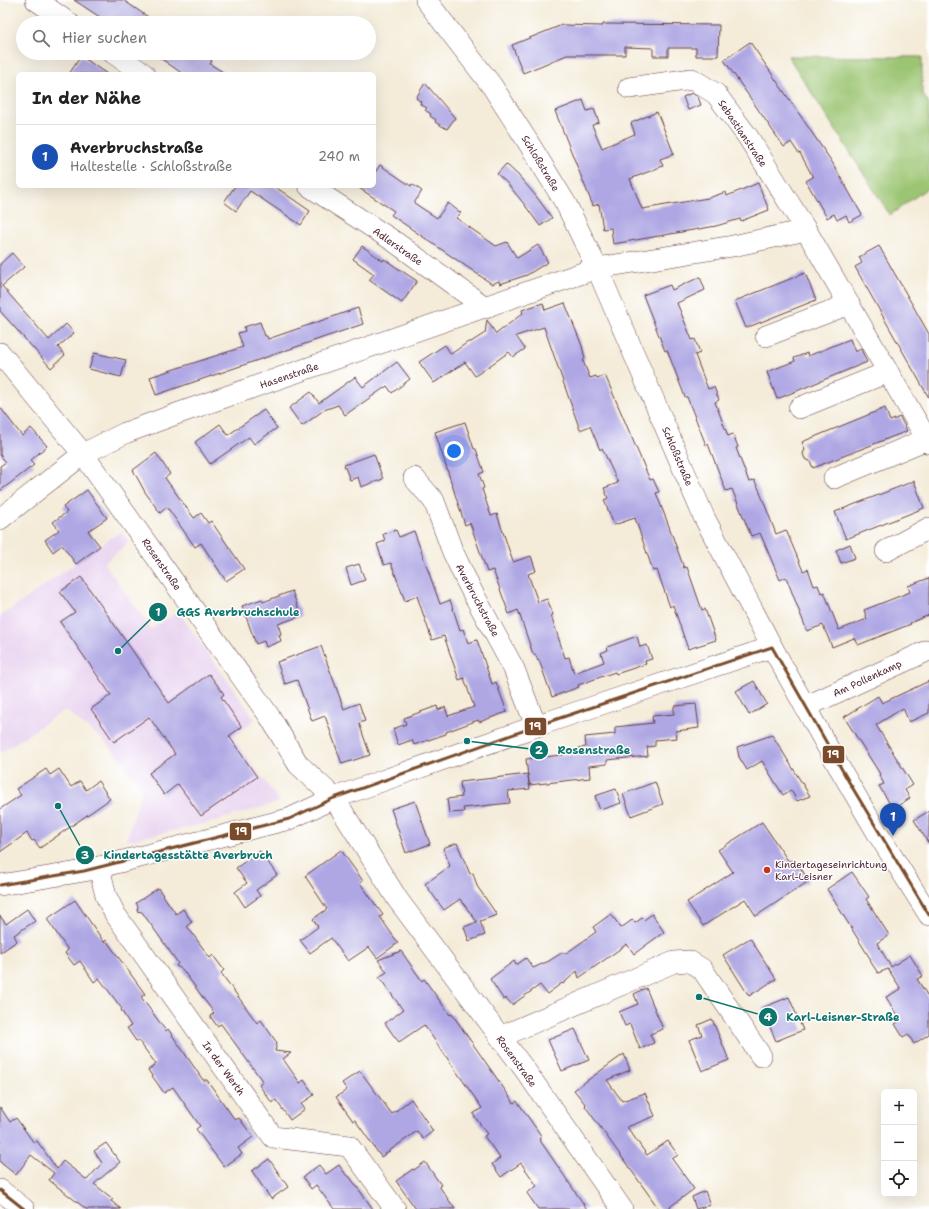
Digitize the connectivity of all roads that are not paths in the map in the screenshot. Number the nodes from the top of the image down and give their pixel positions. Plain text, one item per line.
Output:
1 (36, 0) edge
2 (426, 0) edge
3 (59, 16) edge
4 (123, 60) edge
5 (141, 72) edge
6 (629, 88) dead end
7 (312, 188) edge
8 (806, 230) junction
9 (597, 268) junction
10 (849, 304) junction
11 (486, 308) junction
12 (766, 336) dead end
13 (0, 353) edge
14 (888, 372) junction
15 (799, 408) dead end
16 (928, 441) edge
17 (83, 454) junction
18 (414, 478) dead end
19 (834, 478) dead end
20 (0, 519) edge
21 (929, 528) edge
22 (886, 551) dead end
23 (772, 647) junction
24 (929, 650) edge
25 (805, 707) junction
26 (536, 726) junction
27 (334, 798) junction
28 (99, 867) junction
29 (0, 885) edge
30 (929, 915) edge
31 (500, 1037) junction
32 (761, 1056) dead end
33 (0, 1190) edge
34 (24, 1209) edge
35 (395, 1209) edge
36 (622, 1209) edge

1 - 3 street
2 - 9 street, Schloßstraße
4 - 5 street
6 - 8 street, Sebastianstraße
7 - 11 street, Adlerstraße
8 - 9 street
8 - 10 street, Sebastianstraße
9 - 11 street, Hasenstraße
9 - 23 street, Schloßstraße
10 - 12 street
10 - 14 street, Sebastianstraße
11 - 17 street, Hasenstraße
13 - 17 street, Rosenstraße
14 - 15 street
14 - 16 street, Sebastianstraße
16 - 19 street, Sebastianstraße
17 - 20 street, Hasenstraße
17 - 27 street, Rosenstraße
18 - 26 street, Averbruchstraße
21 - 22 street
23 - 25 street, Schloßstraße
23 - 26 street
24 - 25 street, Am Pollenkamp
25 - 30 street, Schloßstraße
26 - 27 street
27 - 28 street
27 - 31 street, Rosenstraße
28 - 29 street
28 - 35 street, In der Werth
31 - 32 street
31 - 36 street, Rosenstraße
33 - 34 street

